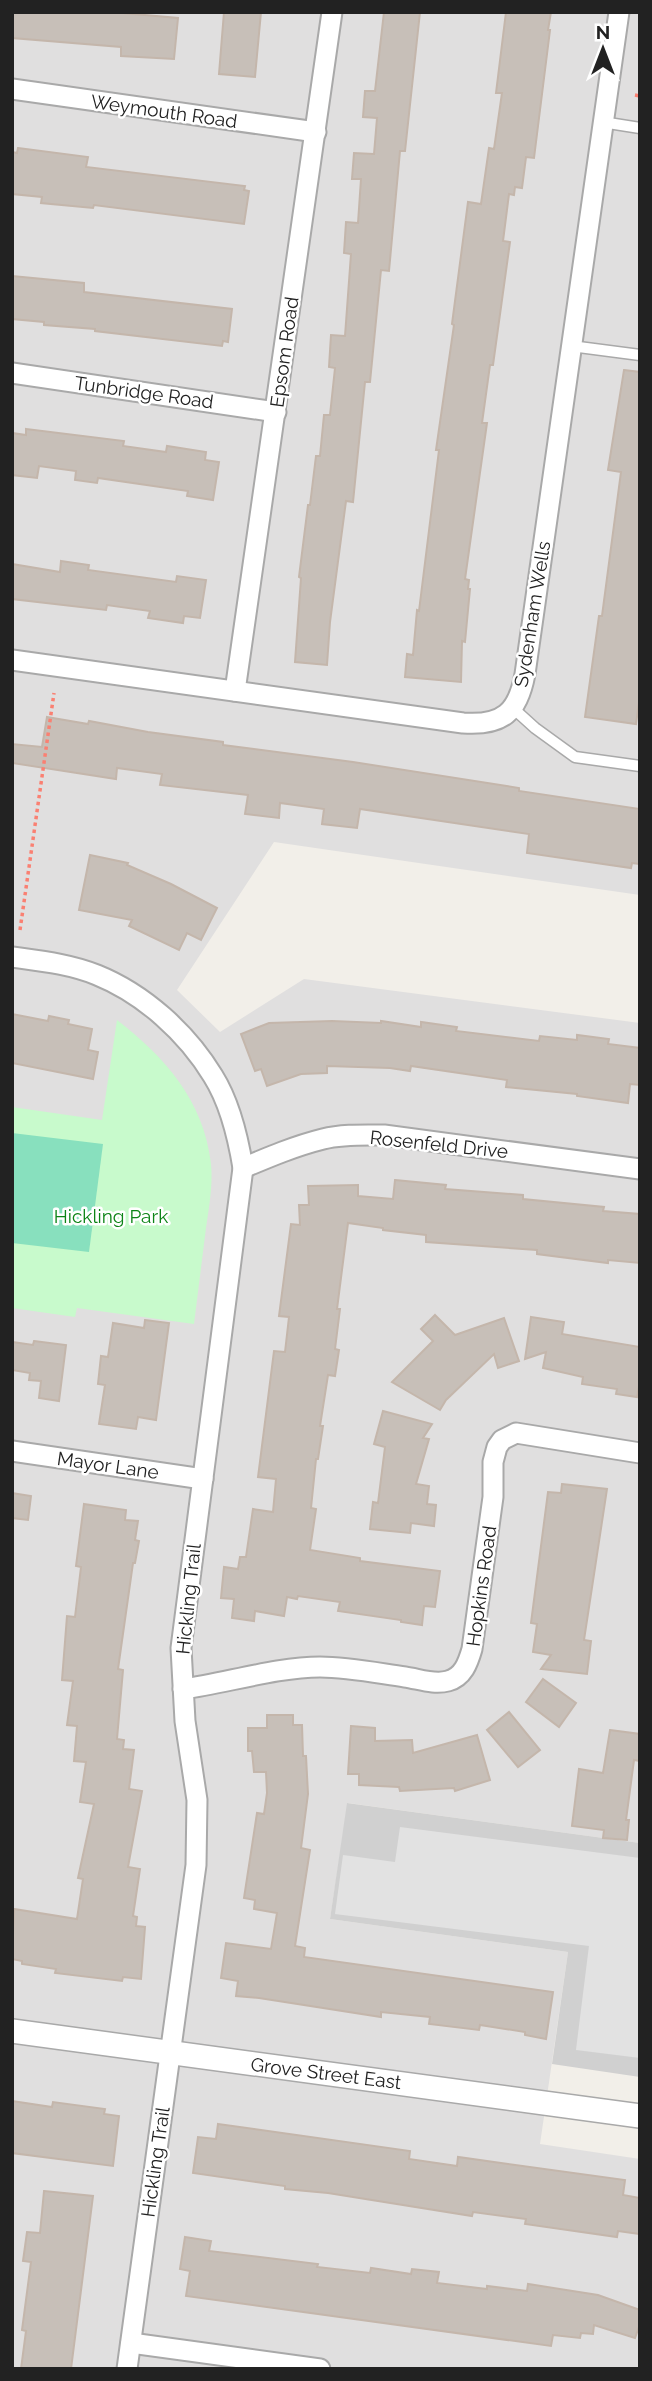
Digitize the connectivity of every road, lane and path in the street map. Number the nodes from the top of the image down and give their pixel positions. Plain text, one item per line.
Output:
1 (332, 12) edge
2 (619, 12) edge
3 (12, 89) edge
4 (603, 122) junction
5 (640, 128) edge
6 (316, 132) junction
7 (571, 346) junction
8 (640, 355) edge
9 (12, 373) edge
10 (276, 412) junction
11 (12, 660) edge
12 (235, 691) junction
13 (54, 693) dead end
14 (514, 709) junction
15 (640, 766) edge
16 (20, 930) dead end
17 (12, 957) edge
18 (243, 1168) junction
19 (640, 1169) edge
20 (12, 1451) edge
21 (640, 1453) edge
22 (203, 1479) junction
23 (183, 1689) junction
24 (12, 2031) edge
25 (170, 2053) junction
26 (640, 2116) edge
27 (131, 2343) junction
28 (127, 2369) edge
29 (320, 2369) edge

1 - 6 street, Epsom Road
2 - 4 street, Sydenham Wells
3 - 6 street, Weymouth Road
4 - 5 lane
4 - 7 street, Sydenham Wells
6 - 10 street, Epsom Road
7 - 8 lane
7 - 14 street, Sydenham Wells
9 - 10 street, Tunbridge Road
10 - 12 street, Epsom Road
11 - 12 street, Sydenham Wells
12 - 14 street, Sydenham Wells
13 - 16 path
14 - 15 lane
17 - 18 street, Hickling Trail
18 - 19 street, Rosenfeld Drive
18 - 22 street, Hickling Trail
20 - 22 street, Mayor Lane
21 - 23 street, Hopkins Road
22 - 23 street, Hickling Trail
23 - 25 street, Hickling Trail
24 - 25 street, Grove Street East
25 - 26 street, Grove Street East
25 - 27 street, Hickling Trail
27 - 28 street, Hickling Trail
27 - 29 street

